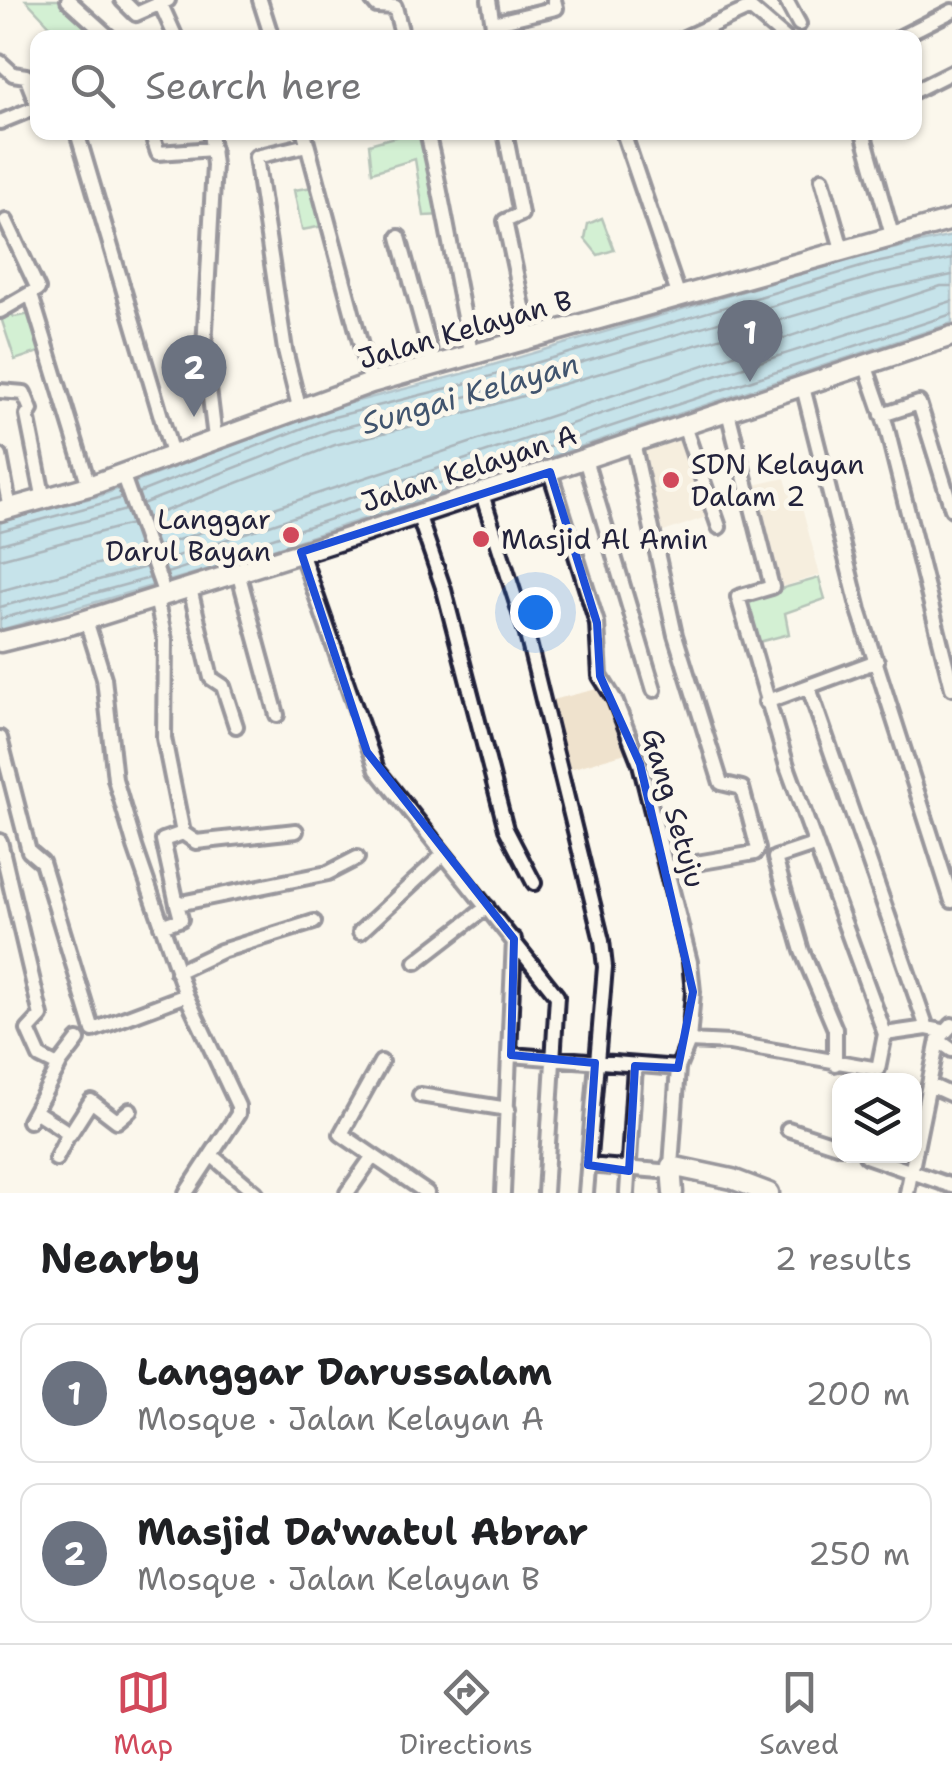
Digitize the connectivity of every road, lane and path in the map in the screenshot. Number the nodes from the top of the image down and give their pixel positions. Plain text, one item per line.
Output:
1 (68, 0) edge
2 (122, 0) edge
3 (260, 0) edge
4 (372, 0) edge
5 (489, 0) edge
6 (554, 0) edge
7 (786, 0) edge
8 (163, 1) edge
9 (952, 11) edge
10 (799, 24) dead end
11 (101, 30) edge
12 (173, 30) edge
13 (269, 30) edge
14 (401, 30) edge
15 (494, 30) edge
16 (702, 30) edge
17 (776, 30) edge
18 (915, 30) edge
19 (0, 62) edge
20 (952, 72) edge
21 (30, 86) edge
22 (922, 88) edge
23 (30, 110) edge
24 (0, 122) edge
25 (79, 140) edge
26 (154, 140) edge
27 (211, 140) edge
28 (303, 140) edge
29 (306, 140) edge
30 (429, 140) edge
31 (506, 140) edge
32 (626, 140) edge
33 (864, 140) edge
34 (213, 149) junction
35 (822, 179) dead end
36 (952, 220) edge
37 (6, 222) dead end
38 (892, 235) junction
39 (399, 236) dead end
40 (842, 249) junction
41 (31, 295) junction
42 (679, 297) junction
43 (0, 311) edge
44 (952, 336) edge
45 (530, 340) junction
46 (472, 357) junction
47 (434, 366) junction
48 (866, 367) junction
49 (371, 384) junction
50 (803, 387) junction
51 (0, 391) edge
52 (299, 407) junction
53 (728, 412) junction
54 (882, 416) junction
55 (684, 426) junction
56 (215, 438) junction
57 (632, 442) junction
58 (172, 454) junction
59 (0, 456) edge
60 (585, 460) junction
61 (550, 472) junction
62 (123, 477) junction
63 (90, 486) junction
64 (482, 494) junction
65 (44, 500) junction
66 (5, 510) edge
67 (952, 510) edge
68 (418, 514) junction
69 (719, 527) dead end
70 (301, 552) junction
71 (238, 572) junction
72 (190, 588) junction
73 (162, 594) junction
74 (86, 620) junction
75 (0, 642) edge
76 (876, 661) junction
77 (809, 688) junction
78 (952, 688) edge
79 (654, 690) dead end
80 (766, 702) junction
81 (277, 715) dead end
82 (236, 726) dead end
83 (0, 738) edge
84 (296, 831) dead end
85 (184, 833) junction
86 (0, 841) edge
87 (814, 845) junction
88 (444, 854) junction
89 (357, 858) dead end
90 (667, 868) junction
91 (534, 882) dead end
92 (952, 901) edge
93 (177, 904) junction
94 (487, 907) junction
95 (314, 922) dead end
96 (161, 926) junction
97 (360, 932) dead end
98 (514, 940) junction
99 (416, 962) dead end
100 (177, 972) junction
101 (186, 995) junction
102 (927, 1028) junction
103 (944, 1032) edge
104 (885, 1034) junction
105 (78, 1040) dead end
106 (688, 1041) junction
107 (952, 1050) edge
108 (511, 1055) junction
109 (552, 1061) junction
110 (381, 1062) dead end
111 (595, 1063) junction
112 (835, 1064) junction
113 (59, 1066) junction
114 (635, 1066) junction
115 (678, 1068) junction
116 (930, 1085) junction
117 (420, 1095) dead end
118 (952, 1095) edge
119 (508, 1109) junction
120 (130, 1110) dead end
121 (788, 1129) dead end
122 (70, 1134) junction
123 (832, 1143) edge
124 (211, 1155) junction
125 (373, 1156) junction
126 (56, 1159) dead end
127 (887, 1163) edge
128 (588, 1166) junction
129 (671, 1169) junction
130 (629, 1171) junction
131 (913, 1172) junction
132 (952, 1186) edge
133 (423, 1192) edge
134 (186, 1193) edge
135 (256, 1193) edge
136 (347, 1193) edge
137 (503, 1193) edge
138 (545, 1193) edge
139 (586, 1193) edge
140 (628, 1193) edge
141 (674, 1193) edge
142 (769, 1193) edge
143 (907, 1193) edge

1 - 11 street
2 - 8 street
3 - 13 street
4 - 14 street
5 - 15 street
6 - 15 street
7 - 10 street
8 - 12 street
9 - 18 street
16 - 17 street
19 - 21 street
20 - 22 street
23 - 24 street
25 - 58 street
26 - 34 street
27 - 34 street
28 - 52 street
29 - 49 street
30 - 46 street
31 - 45 street
32 - 42 street
33 - 38 street
34 - 56 street
35 - 40 street
36 - 38 street, Jalan Kelayan B
37 - 41 street
38 - 40 street, Jalan Kelayan B
39 - 47 street
40 - 42 street, Jalan Kelayan B
41 - 43 street
41 - 63 street
42 - 45 street, Jalan Kelayan B
44 - 48 street, Jalan Kelayan A
45 - 46 street, Jalan Kelayan B
46 - 47 street, Jalan Kelayan B
47 - 49 street, Jalan Kelayan B
48 - 50 street, Jalan Kelayan A
48 - 54 street
49 - 52 street, Jalan Kelayan B
50 - 53 street, Jalan Kelayan A
50 - 76 street
51 - 65 street
52 - 56 street, Jalan Kelayan B
53 - 55 street, Jalan Kelayan A
53 - 80 street
54 - 67 street
54 - 78 street
55 - 57 street, Jalan Kelayan A
55 - 69 street
56 - 58 street, Jalan Kelayan B
57 - 60 street, Jalan Kelayan A
57 - 90 street
58 - 62 street, Jalan Kelayan B
59 - 66 street
60 - 61 street, Jalan Kelayan A
60 - 79 street
61 - 64 street, Jalan Kelayan A
61 - 90 street, Gang Setuju
62 - 63 street, Jalan Kelayan B
62 - 73 street
63 - 65 street, Jalan Kelayan B
64 - 68 street, Jalan Kelayan A
64 - 111 street
65 - 66 street, Jalan Kelayan B
68 - 70 street, Jalan Kelayan A
68 - 91 street
70 - 71 street, Jalan Kelayan A
70 - 88 street
71 - 72 street, Jalan Kelayan A
71 - 81 street
72 - 73 street, Jalan Kelayan A
72 - 82 street
73 - 74 street, Jalan Kelayan A
73 - 85 street
74 - 75 street, Jalan Kelayan A
74 - 96 street
76 - 77 street
76 - 92 street
77 - 80 street
77 - 102 street
80 - 87 street
83 - 101 street
84 - 85 street
85 - 93 street
86 - 113 street
87 - 104 street
87 - 112 street
88 - 94 street
88 - 97 street
89 - 93 street
90 - 106 street, Gang Setuju
93 - 96 street
94 - 98 street
94 - 99 street
95 - 100 street
96 - 100 street
98 - 108 street
98 - 109 street
100 - 101 street
101 - 124 street
102 - 103 street
102 - 104 street
103 - 107 street
103 - 116 street
104 - 112 street
105 - 113 street
106 - 112 street
106 - 115 street, Gang Setuju
108 - 109 street
108 - 119 street
109 - 111 street
109 - 138 street
110 - 125 street
111 - 114 street
111 - 128 street
113 - 122 street
114 - 115 street
114 - 130 street
115 - 129 street, Gang Setuju
116 - 118 street
116 - 131 street
117 - 119 street
119 - 137 street
120 - 122 street
121 - 123 street
122 - 126 street
124 - 134 street
124 - 135 street
125 - 133 street
125 - 136 street
127 - 131 street
128 - 130 street
128 - 139 street
129 - 130 street
129 - 141 street
129 - 142 street
130 - 140 street
131 - 132 street
131 - 143 street

